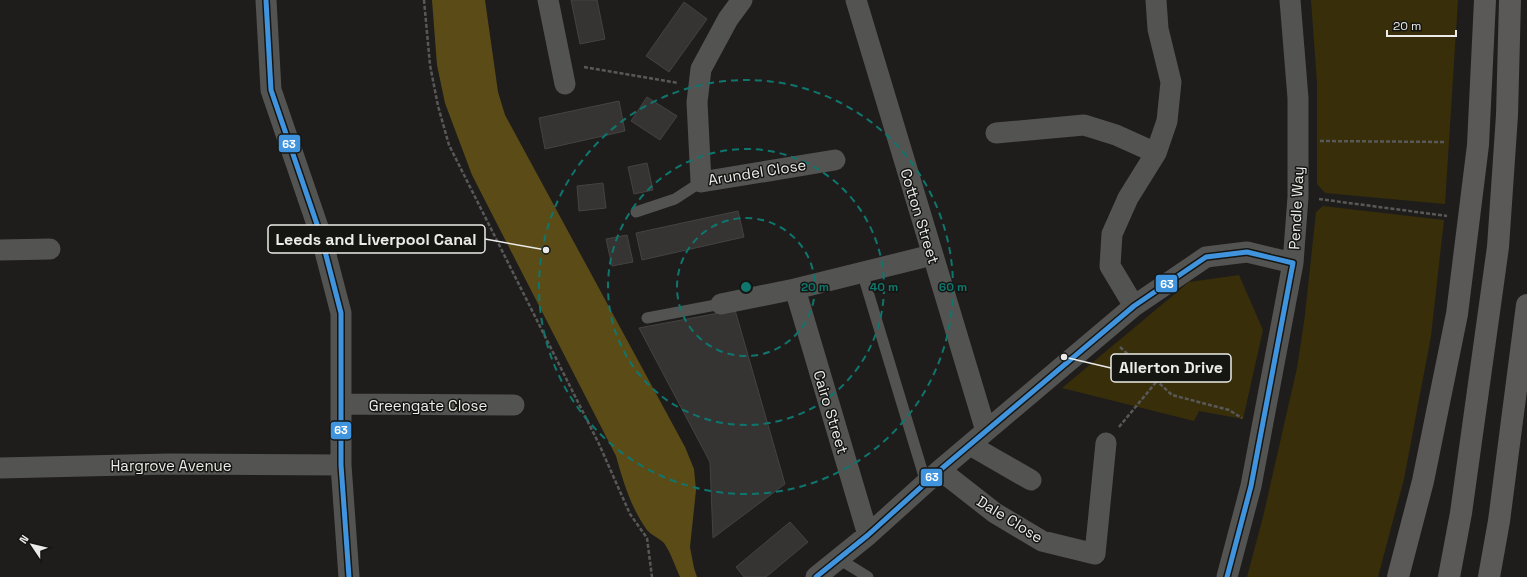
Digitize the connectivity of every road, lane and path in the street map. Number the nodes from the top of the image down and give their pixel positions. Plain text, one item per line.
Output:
1 (266, 0) edge
2 (424, 0) edge
3 (548, 0) edge
4 (742, 0) edge
5 (856, 0) edge
6 (1156, 0) edge
7 (1290, 0) edge
8 (1485, 0) edge
9 (1510, 0) edge
10 (560, 63) junction
11 (565, 84) dead end
12 (699, 87) junction
13 (996, 133) dead end
14 (1298, 141) junction
15 (1445, 142) dead end
16 (1156, 153) junction
17 (836, 160) dead end
18 (701, 182) junction
19 (1327, 200) dead end
20 (636, 212) dead end
21 (1450, 216) dead end
22 (50, 249) dead end
23 (0, 250) edge
24 (932, 255) junction
25 (1293, 263) junction
26 (862, 272) junction
27 (795, 289) junction
28 (721, 304) joint
29 (1527, 305) edge
30 (1134, 306) junction
31 (648, 318) dead end
32 (1103, 332) junction
33 (1157, 381) junction
34 (341, 404) junction
35 (514, 406) dead end
36 (986, 432) junction
37 (1261, 432) junction
38 (1106, 443) joint
39 (970, 445) junction
40 (342, 465) junction
41 (0, 468) edge
42 (933, 476) junction
43 (1031, 480) dead end
44 (868, 535) junction
45 (839, 559) junction
46 (349, 577) edge
47 (652, 577) edge
48 (816, 577) edge
49 (868, 577) edge
50 (1227, 577) edge
51 (1398, 577) edge
52 (1449, 577) edge
53 (1488, 577) edge

1 - 34 street
2 - 47 path
3 - 10 street
4 - 12 street, Arundel Close
5 - 24 street, Cotton Street
6 - 16 street
7 - 14 street, Pendle Way
8 - 51 highway
9 - 52 highway
10 - 11 street
10 - 12 path
12 - 18 street, Arundel Close
13 - 16 street
14 - 15 path
14 - 25 street, Pendle Way
16 - 30 street
17 - 18 street, Arundel Close
18 - 20 lane
19 - 21 path
22 - 23 street
24 - 26 street
24 - 36 street, Cotton Street
25 - 30 street
25 - 37 street, Pendle Way
26 - 27 street
26 - 42 lane
27 - 28 street
27 - 44 street, Cairo Street
28 - 31 lane
29 - 53 highway
30 - 32 street
32 - 33 path
32 - 36 street
33 - 37 path
33 - 38 path
34 - 35 street, Greengate Close
34 - 40 street
36 - 39 street
37 - 50 street, Pendle Way
38 - 42 street, Dale Close
39 - 42 street
39 - 43 street
40 - 41 street, Hargrove Avenue
40 - 46 street
42 - 44 street
44 - 45 street
45 - 48 street
45 - 49 lane

